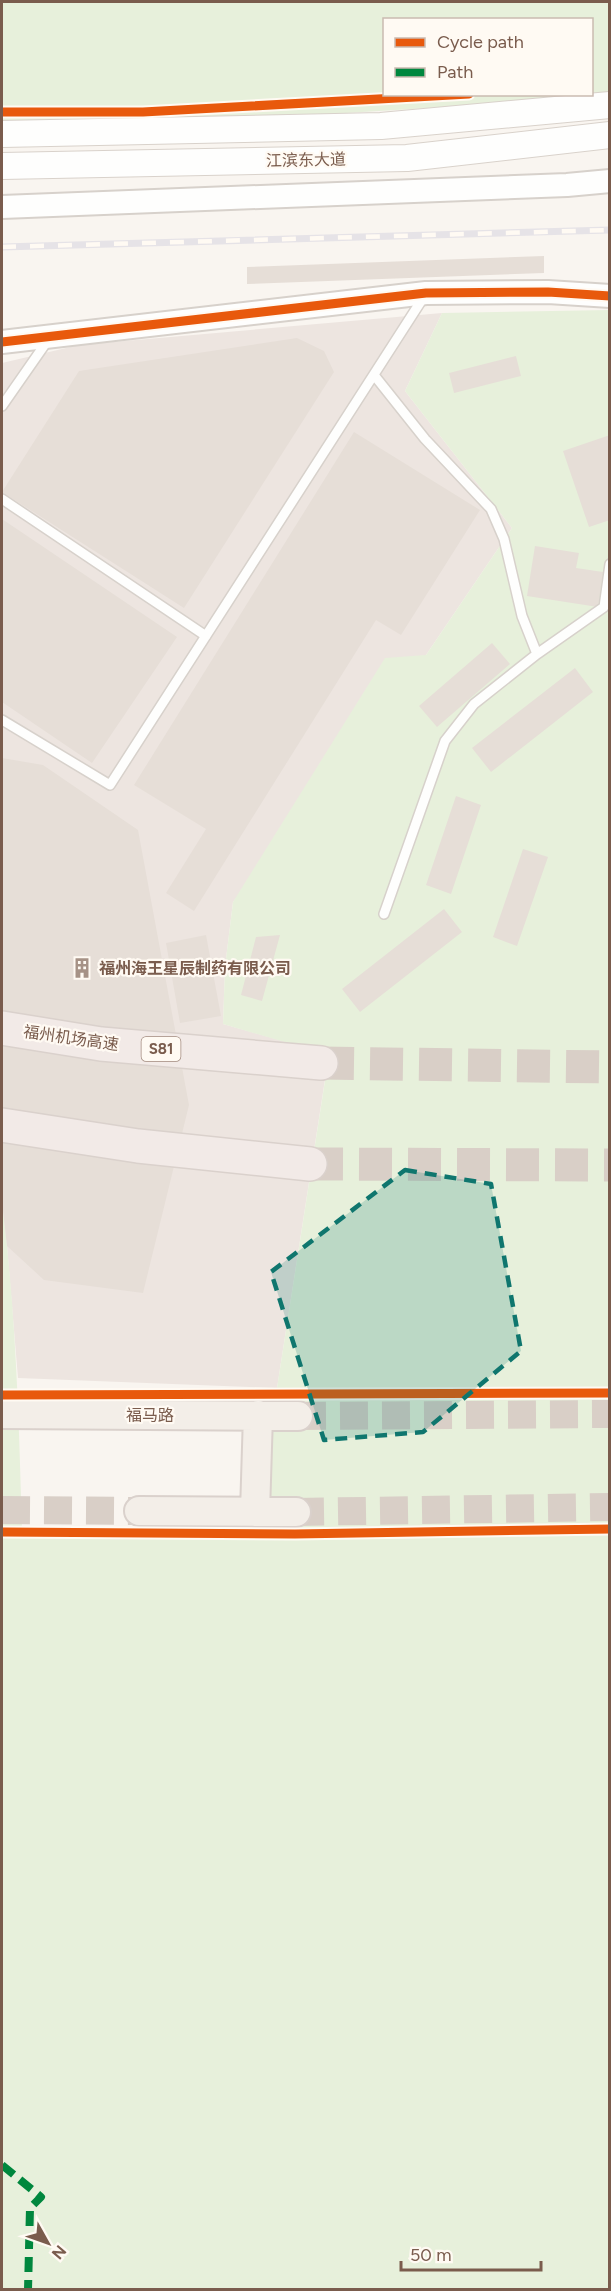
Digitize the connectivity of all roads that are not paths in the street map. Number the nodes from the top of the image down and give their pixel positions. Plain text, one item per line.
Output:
1 (609, 105) edge
2 (2, 134) edge
3 (609, 135) edge
4 (2, 166) edge
5 (609, 181) edge
6 (2, 207) edge
7 (426, 293) junction
8 (609, 296) edge
9 (51, 335) junction
10 (2, 342) edge
11 (374, 375) junction
12 (4, 400) edge
13 (2, 499) edge
14 (609, 564) edge
15 (206, 636) junction
16 (537, 654) junction
17 (2, 720) edge
18 (384, 914) dead end
19 (2, 1028) edge
20 (321, 1064) tunnel mouth
21 (2, 1125) edge
22 (310, 1164) tunnel mouth
23 (2, 1414) edge
24 (258, 1415) junction
25 (298, 1416) tunnel mouth
26 (139, 1511) tunnel mouth
27 (255, 1512) junction
28 (296, 1512) tunnel mouth

1 - 2 main road
3 - 4 main road, 江滨东大道
5 - 6 street
7 - 8 street
7 - 9 street
7 - 11 lane
9 - 10 street
9 - 12 lane
11 - 15 lane
11 - 16 lane
13 - 15 lane
14 - 16 lane
15 - 17 lane
16 - 18 lane
19 - 20 highway, 福州机场高速 / S81
21 - 22 highway
23 - 24 main road, 福马路
24 - 25 main road, 福马路
24 - 27 main road
26 - 27 main road
27 - 28 main road

